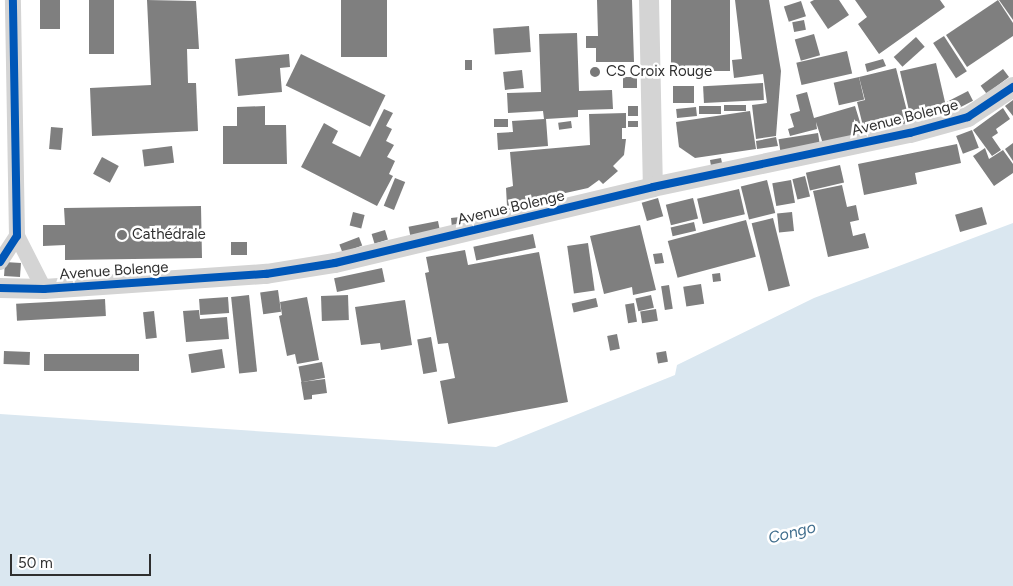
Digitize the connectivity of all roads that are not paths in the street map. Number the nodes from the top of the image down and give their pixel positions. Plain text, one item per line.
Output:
1 (13, 0) edge
2 (649, 0) edge
3 (1013, 87) edge
4 (653, 187) junction
5 (17, 236) junction
6 (0, 262) edge
7 (0, 288) edge
8 (44, 290) junction

1 - 5 street
2 - 4 street
3 - 4 street, Avenue Bolenge
4 - 8 street, Avenue Bolenge
5 - 6 street
5 - 8 street
7 - 8 street, Avenue Bolenge

